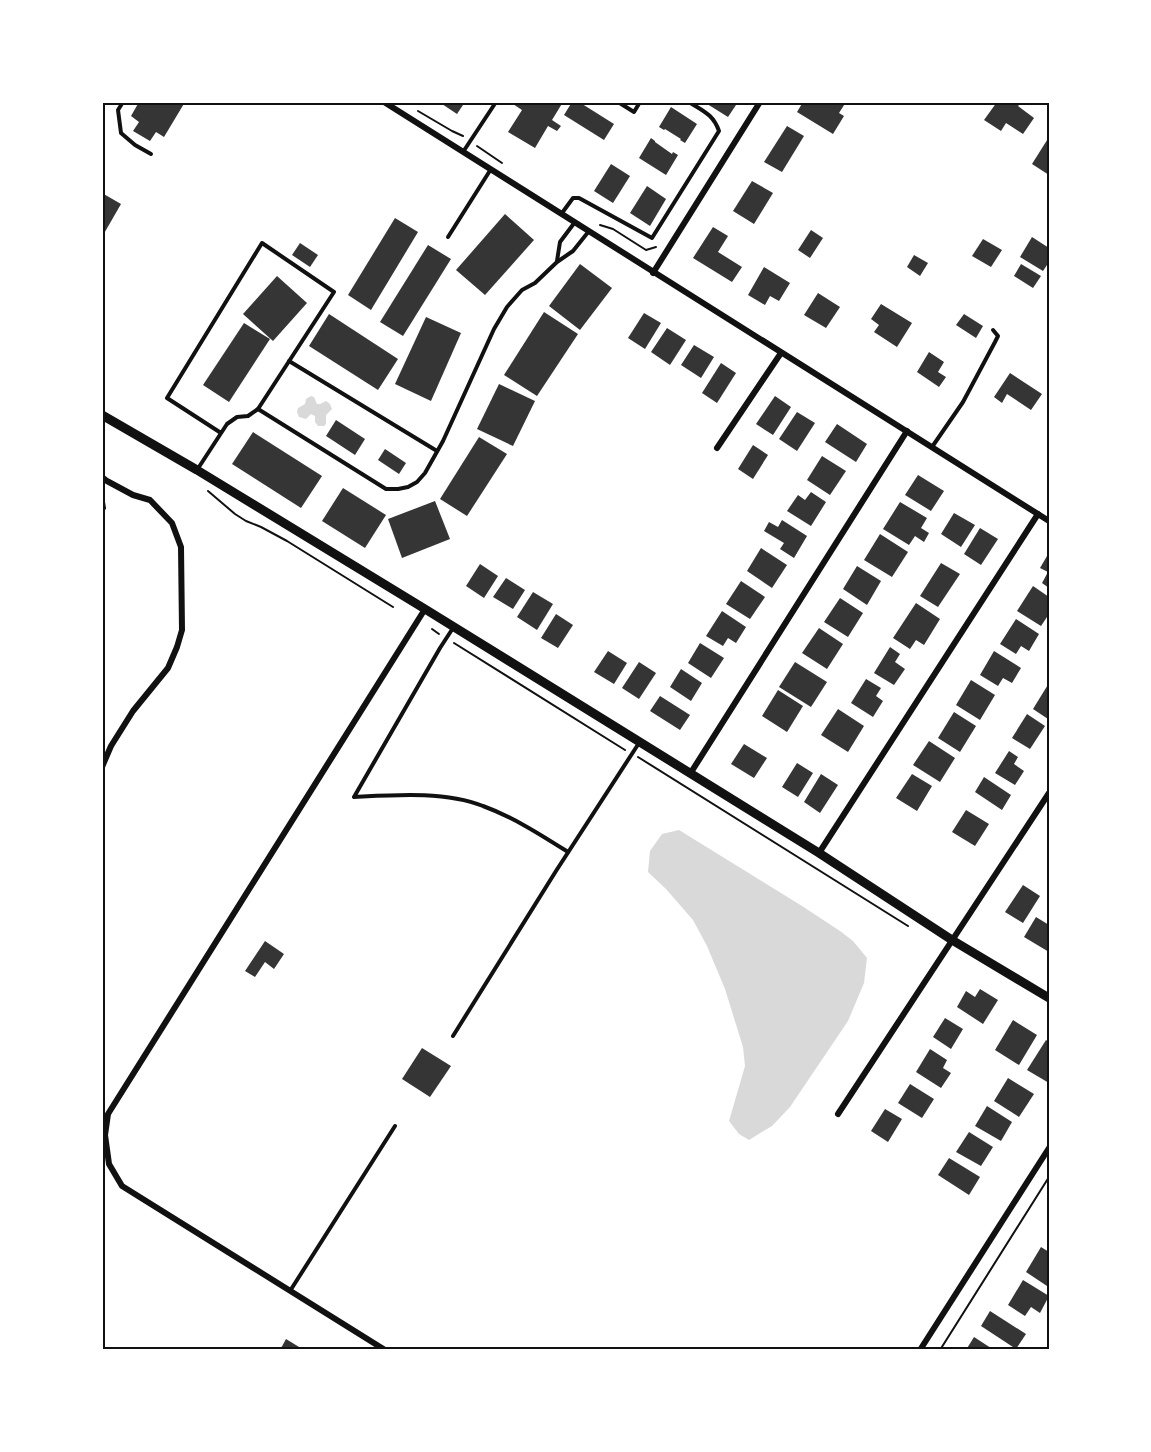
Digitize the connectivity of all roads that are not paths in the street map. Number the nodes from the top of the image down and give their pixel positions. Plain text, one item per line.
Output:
1 (123, 102) edge
2 (384, 102) edge
3 (496, 102) edge
4 (618, 102) edge
5 (640, 102) edge
6 (689, 102) edge
7 (760, 102) edge
8 (463, 152) junction
9 (151, 154) dead end
10 (491, 169) junction
11 (562, 213) junction
12 (575, 222) junction
13 (589, 231) junction
14 (448, 237) dead end
15 (557, 262) junction
16 (653, 273) junction
17 (993, 330) dead end
18 (782, 353) junction
19 (289, 361) junction
20 (258, 409) junction
21 (102, 415) edge
22 (907, 431) junction
23 (221, 433) junction
24 (932, 447) junction
25 (717, 448) dead end
26 (437, 451) junction
27 (196, 470) junction
28 (102, 477) edge
29 (102, 496) edge
30 (104, 508) dead end
31 (1038, 514) junction
32 (1049, 521) edge
33 (425, 609) junction
34 (453, 627) junction
35 (639, 741) junction
36 (102, 767) edge
37 (690, 774) junction
38 (1049, 793) edge
39 (568, 852) junction
40 (819, 853) junction
41 (952, 940) junction
42 (1049, 998) edge
43 (453, 1036) dead end
44 (838, 1114) dead end
45 (395, 1126) dead end
46 (1049, 1148) edge
47 (290, 1291) junction
48 (385, 1350) edge
49 (920, 1350) edge

1 - 9 lane
2 - 8 street
3 - 8 lane
4 - 5 lane
6 - 11 lane
7 - 16 street
8 - 10 street
10 - 11 street
10 - 14 lane
11 - 12 street
12 - 13 street
12 - 15 lane
13 - 15 lane
13 - 16 street
15 - 26 lane
16 - 18 street
17 - 24 lane
18 - 22 street
18 - 25 street
19 - 20 lane
19 - 23 lane
19 - 26 lane
20 - 23 lane
20 - 26 lane
21 - 27 street
22 - 24 street
22 - 37 street
23 - 27 lane
24 - 31 street
27 - 33 street
28 - 36 street
29 - 30 lane
31 - 32 street
31 - 40 street
33 - 34 street
33 - 47 street
34 - 35 street
34 - 39 lane
35 - 37 street
35 - 39 lane
37 - 40 street
38 - 41 street
39 - 43 lane
40 - 41 street
41 - 42 street
41 - 44 street
45 - 47 lane
46 - 49 street
47 - 48 street

